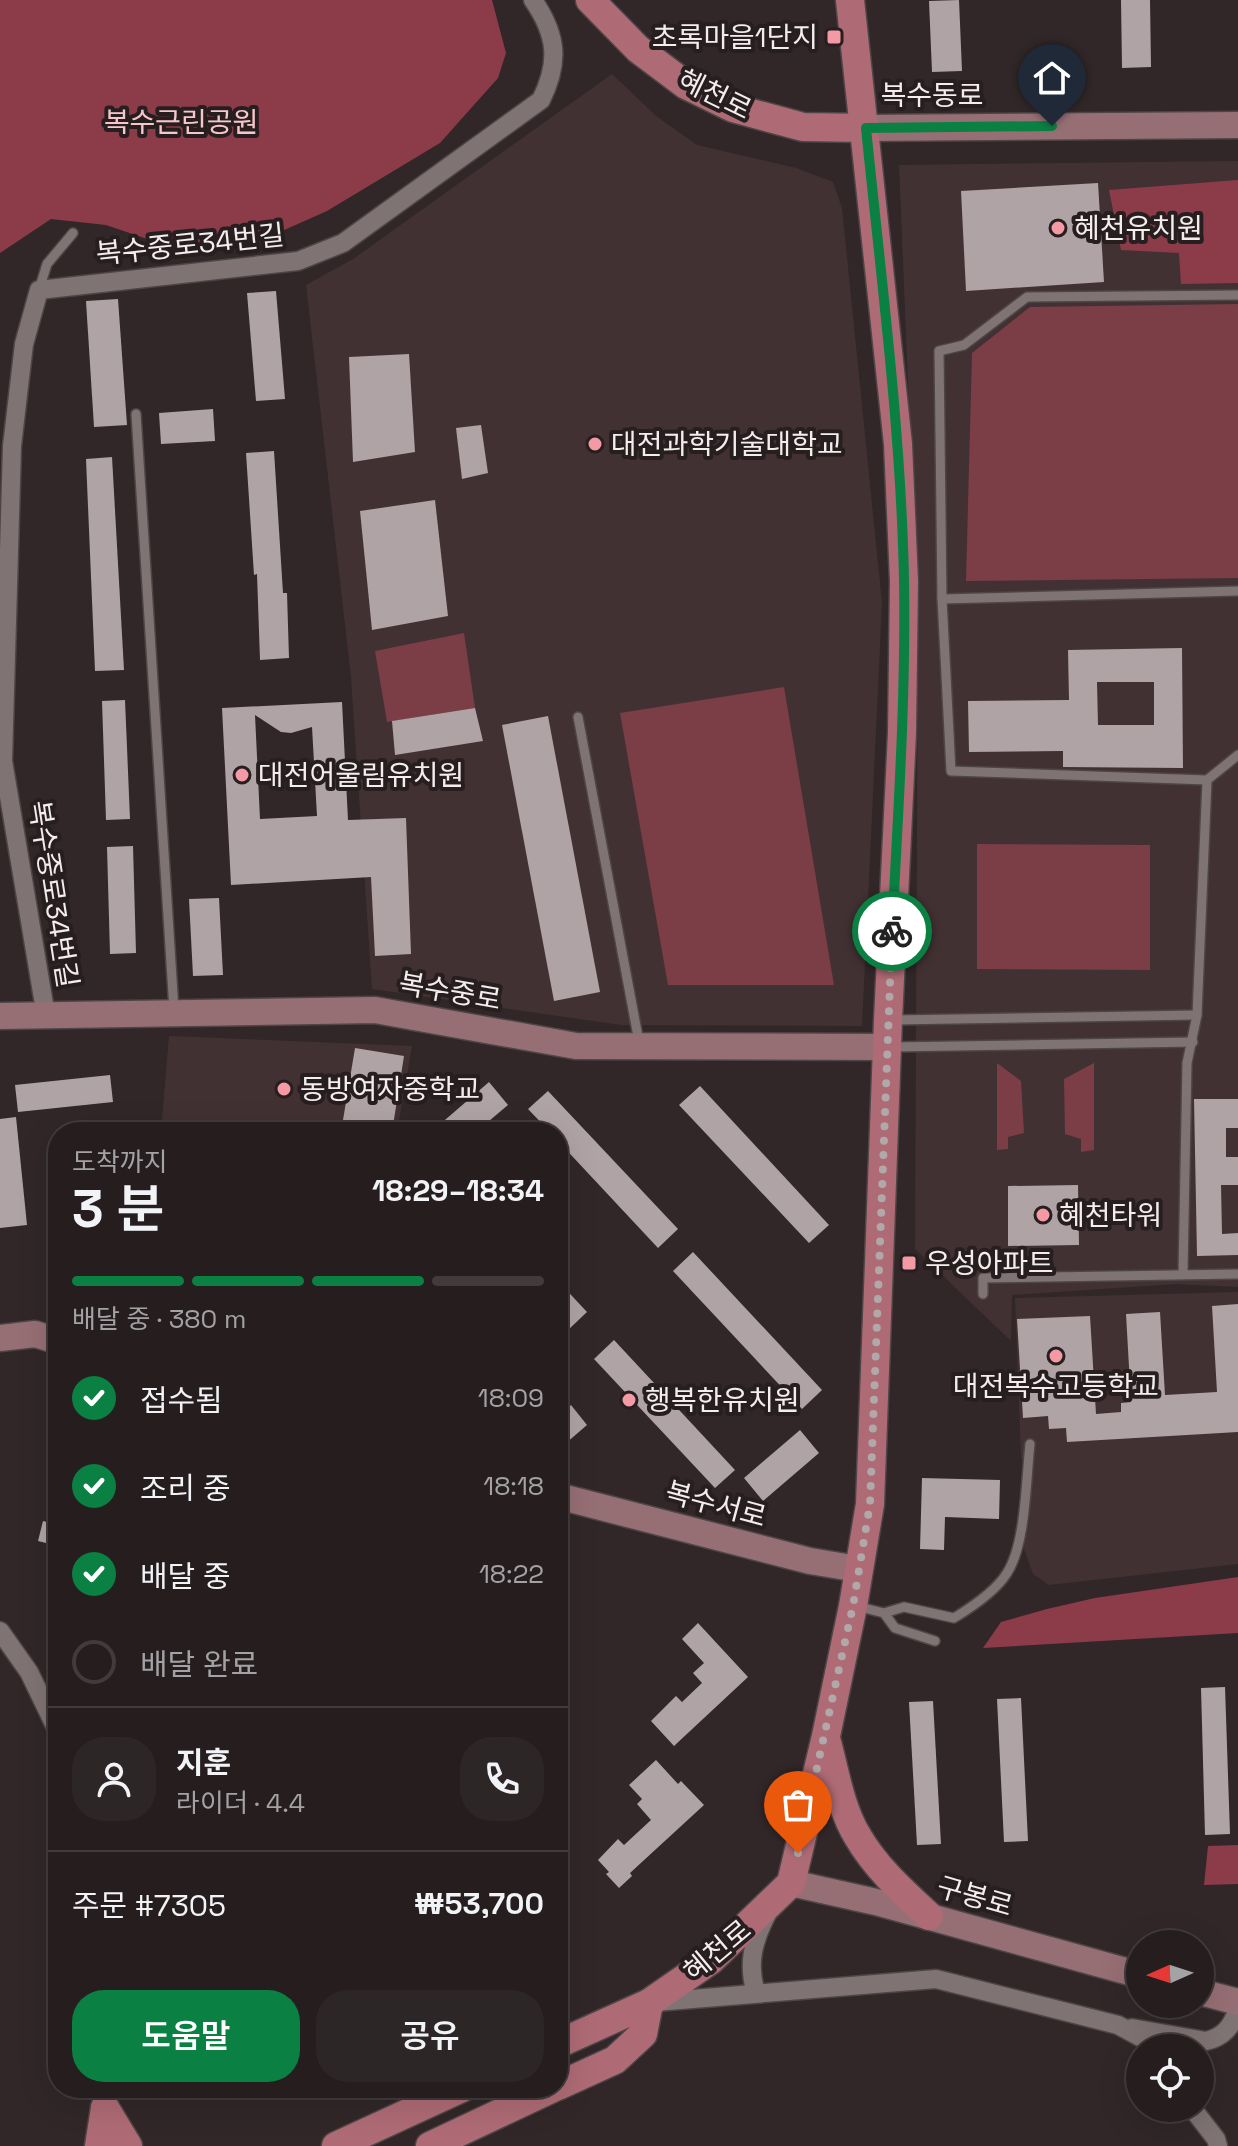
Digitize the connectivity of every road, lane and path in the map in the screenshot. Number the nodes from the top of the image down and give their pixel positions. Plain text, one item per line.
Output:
1 (533, 0) edge
2 (590, 0) edge
3 (850, 0) edge
4 (1238, 125) edge
5 (866, 128) junction
6 (73, 233) dead end
7 (39, 290) junction
8 (1238, 295) edge
9 (136, 414) dead end
10 (6, 446) edge
11 (1238, 591) edge
12 (942, 599) junction
13 (578, 717) dead end
14 (1238, 755) edge
15 (1207, 780) junction
16 (174, 1012) junction
17 (1197, 1015) junction
18 (0, 1016) edge
19 (46, 1016) junction
20 (888, 1033) junction
21 (1193, 1042) junction
22 (640, 1045) junction
23 (1183, 1274) junction
24 (1238, 1274) edge
25 (983, 1294) dead end
26 (0, 1338) edge
27 (48, 1338) edge
28 (1030, 1444) dead end
29 (568, 1499) edge
30 (858, 1569) junction
31 (853, 1606) junction
32 (884, 1613) junction
33 (0, 1631) edge
34 (935, 1641) dead end
35 (48, 1711) edge
36 (826, 1736) junction
37 (782, 1892) junction
38 (929, 1916) junction
39 (1126, 1971) edge
40 (756, 1993) junction
41 (1214, 1996) edge
42 (1238, 2002) edge
43 (649, 2003) junction
44 (1238, 2009) edge
45 (1118, 2025) junction
46 (1135, 2034) edge
47 (568, 2039) edge
48 (568, 2081) edge
49 (104, 2098) edge
50 (440, 2098) edge
51 (532, 2098) edge
52 (1203, 2122) edge
53 (99, 2146) edge
54 (110, 2146) edge
55 (128, 2146) edge
56 (336, 2146) edge
57 (430, 2146) edge
58 (1218, 2146) edge

1 - 7 street, 복수중로34번길
2 - 5 main road, 혜천로
3 - 5 main road
4 - 5 main road, 복수동로
5 - 20 main road
6 - 7 lane
7 - 10 street, 복수중로34번길
8 - 12 lane
9 - 16 lane
10 - 19 street, 복수중로34번길
11 - 12 lane
12 - 15 lane
13 - 22 lane
14 - 15 lane
15 - 17 lane
16 - 19 main road, 복수중로
16 - 22 main road, 복수중로
17 - 20 lane
17 - 21 lane
18 - 19 main road, 복수중로
20 - 21 lane
20 - 22 main road, 복수중로
20 - 30 main road
21 - 23 lane
23 - 24 lane
23 - 25 lane
26 - 27 main road
28 - 32 lane
29 - 30 main road, 복수서로
30 - 31 main road
31 - 32 lane
31 - 36 main road
32 - 34 lane
33 - 35 street
36 - 37 main road
36 - 38 main road
37 - 38 main road, 구봉로
37 - 40 street
37 - 43 main road, 혜천로
38 - 39 main road, 구봉로
40 - 43 street
40 - 45 street
41 - 42 main road
43 - 47 main road, 혜천로
43 - 48 main road
44 - 45 street
45 - 46 street
49 - 53 main road
49 - 54 street
49 - 55 main road
50 - 56 main road
51 - 57 main road
52 - 58 street

